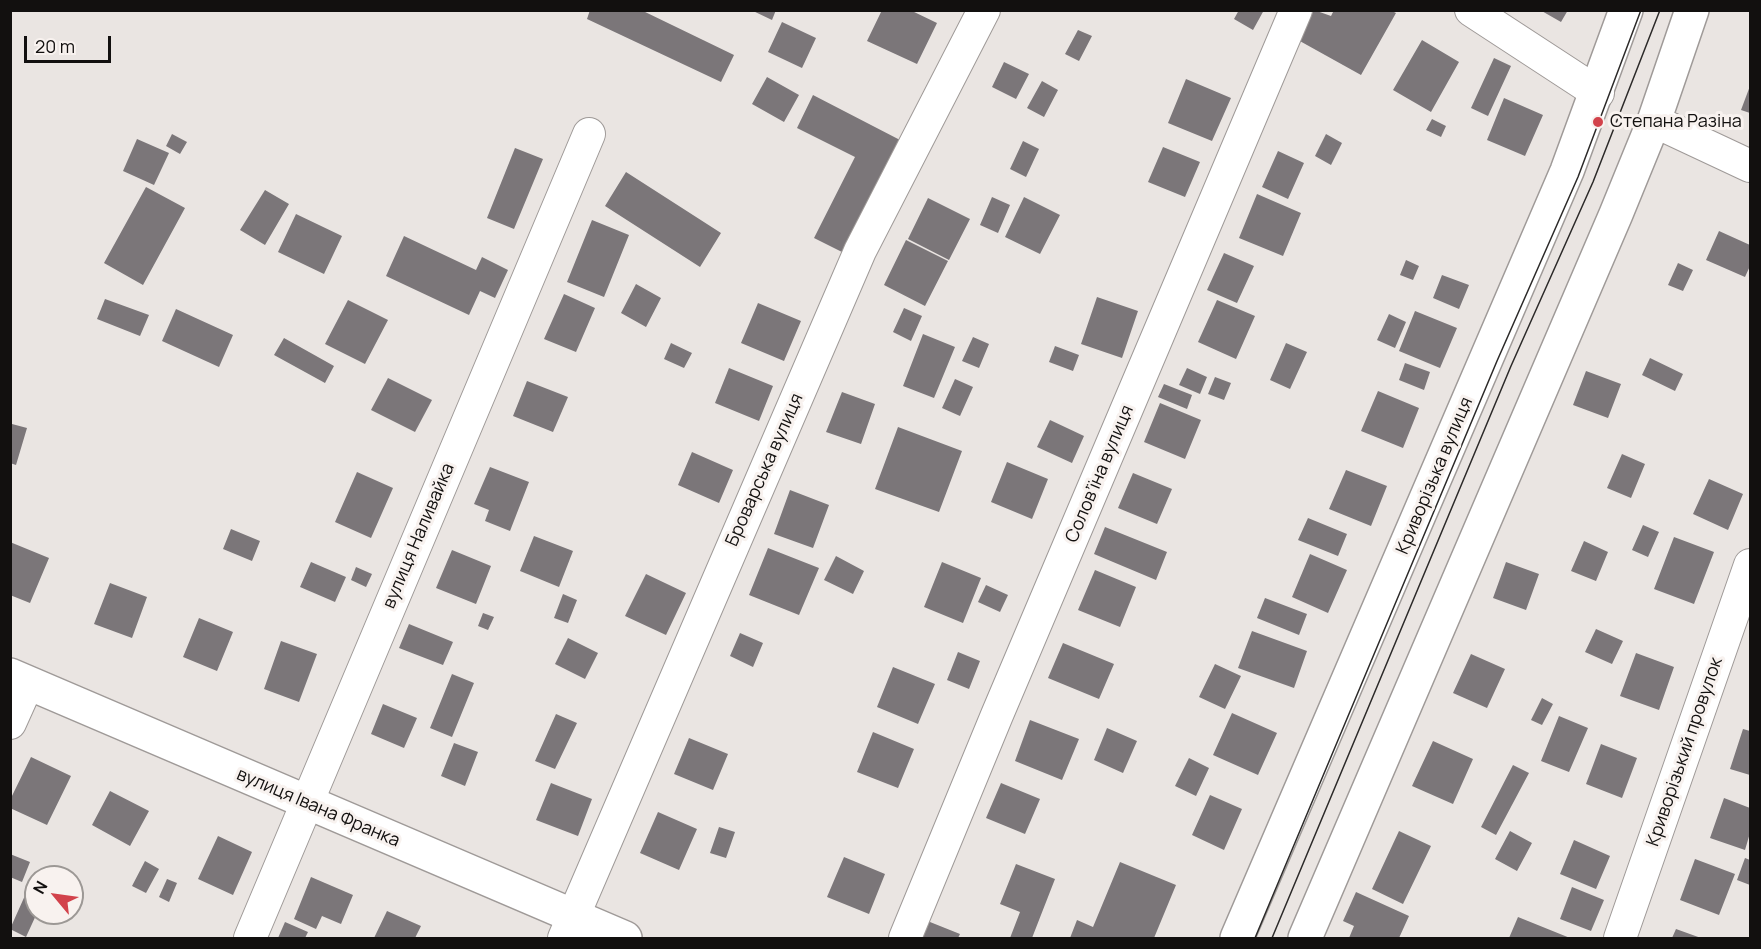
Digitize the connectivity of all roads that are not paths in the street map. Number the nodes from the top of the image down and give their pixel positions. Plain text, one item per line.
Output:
1 (984, 10) edge
2 (1296, 10) edge
3 (1471, 10) edge
4 (1626, 10) edge
5 (1692, 10) edge
6 (1598, 93) junction
7 (1654, 121) junction
8 (588, 134) dead end
9 (1750, 166) edge
10 (1750, 564) edge
11 (19, 679) edge
12 (10, 723) edge
13 (306, 803) junction
14 (568, 928) edge
15 (250, 939) edge
16 (625, 939) edge
17 (905, 939) edge
18 (1237, 939) edge
19 (1305, 939) edge
20 (1620, 939) edge

1 - 14 street, Броварська вулиця
2 - 17 street, Соловʼїна вулиця
3 - 6 street
4 - 6 main road, Криворізька вулиця
5 - 7 main road
6 - 18 main road, Криворізька вулиця
7 - 9 street
7 - 19 main road
8 - 13 street, вулиця Наливайка
10 - 20 street, Криворізький провулок
11 - 12 street
11 - 13 main road, вулиця Івана Франка
13 - 14 main road, вулиця Івана Франка
13 - 15 street, вулиця Наливайка
14 - 16 main road, вулиця Івана Франка

